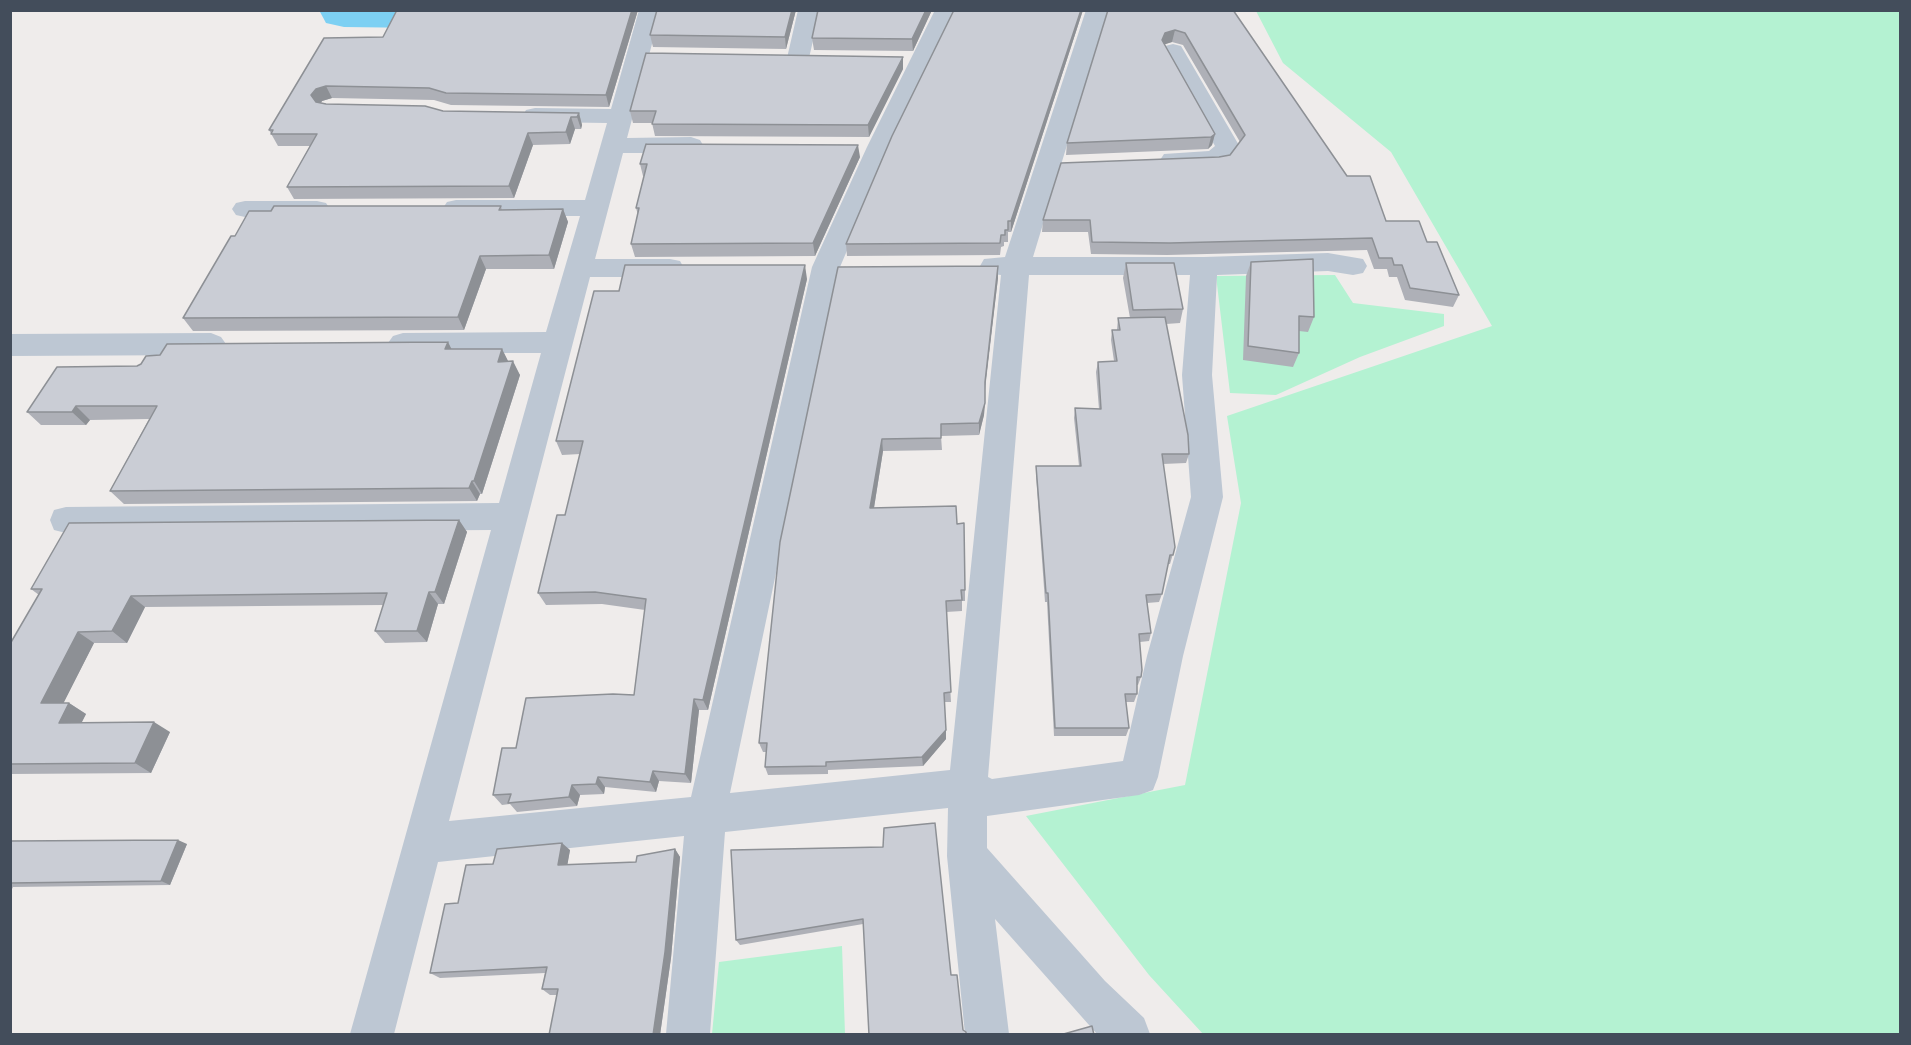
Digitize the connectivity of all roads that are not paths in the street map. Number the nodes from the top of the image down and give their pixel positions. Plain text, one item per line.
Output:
1 (650, 10) edge
2 (809, 10) edge
3 (946, 10) edge
4 (1097, 10) edge
5 (1173, 51) dead end
6 (776, 58) edge
7 (517, 115) edge
8 (620, 116) junction
9 (612, 146) junction
10 (716, 146) edge
11 (1156, 161) edge
12 (432, 208) edge
13 (595, 208) junction
14 (245, 209) dead end
15 (338, 209) edge
16 (968, 266) edge
17 (1016, 266) junction
18 (1204, 266) junction
19 (1353, 266) dead end
20 (578, 268) junction
21 (696, 268) edge
22 (558, 342) junction
23 (379, 343) edge
24 (237, 344) edge
25 (10, 345) edge
26 (511, 516) junction
27 (66, 520) dead end
28 (968, 787) junction
29 (706, 815) junction
30 (423, 844) junction
31 (967, 856) junction
32 (372, 1035) edge
33 (688, 1035) edge
34 (987, 1035) edge
35 (1128, 1035) edge

1 - 8 street
2 - 6 street
3 - 29 street
4 - 17 street
5 - 11 street
7 - 8 street
8 - 9 street
9 - 10 street
9 - 13 street
12 - 13 street
13 - 20 street
14 - 15 street
16 - 17 street
17 - 18 street
17 - 28 street
18 - 19 street
18 - 28 street
20 - 21 street
20 - 22 street
22 - 23 street
22 - 26 street
24 - 25 street
26 - 27 street
26 - 30 street
28 - 29 street
28 - 31 street
29 - 30 street
29 - 33 street
30 - 32 street
31 - 34 street
31 - 35 street

